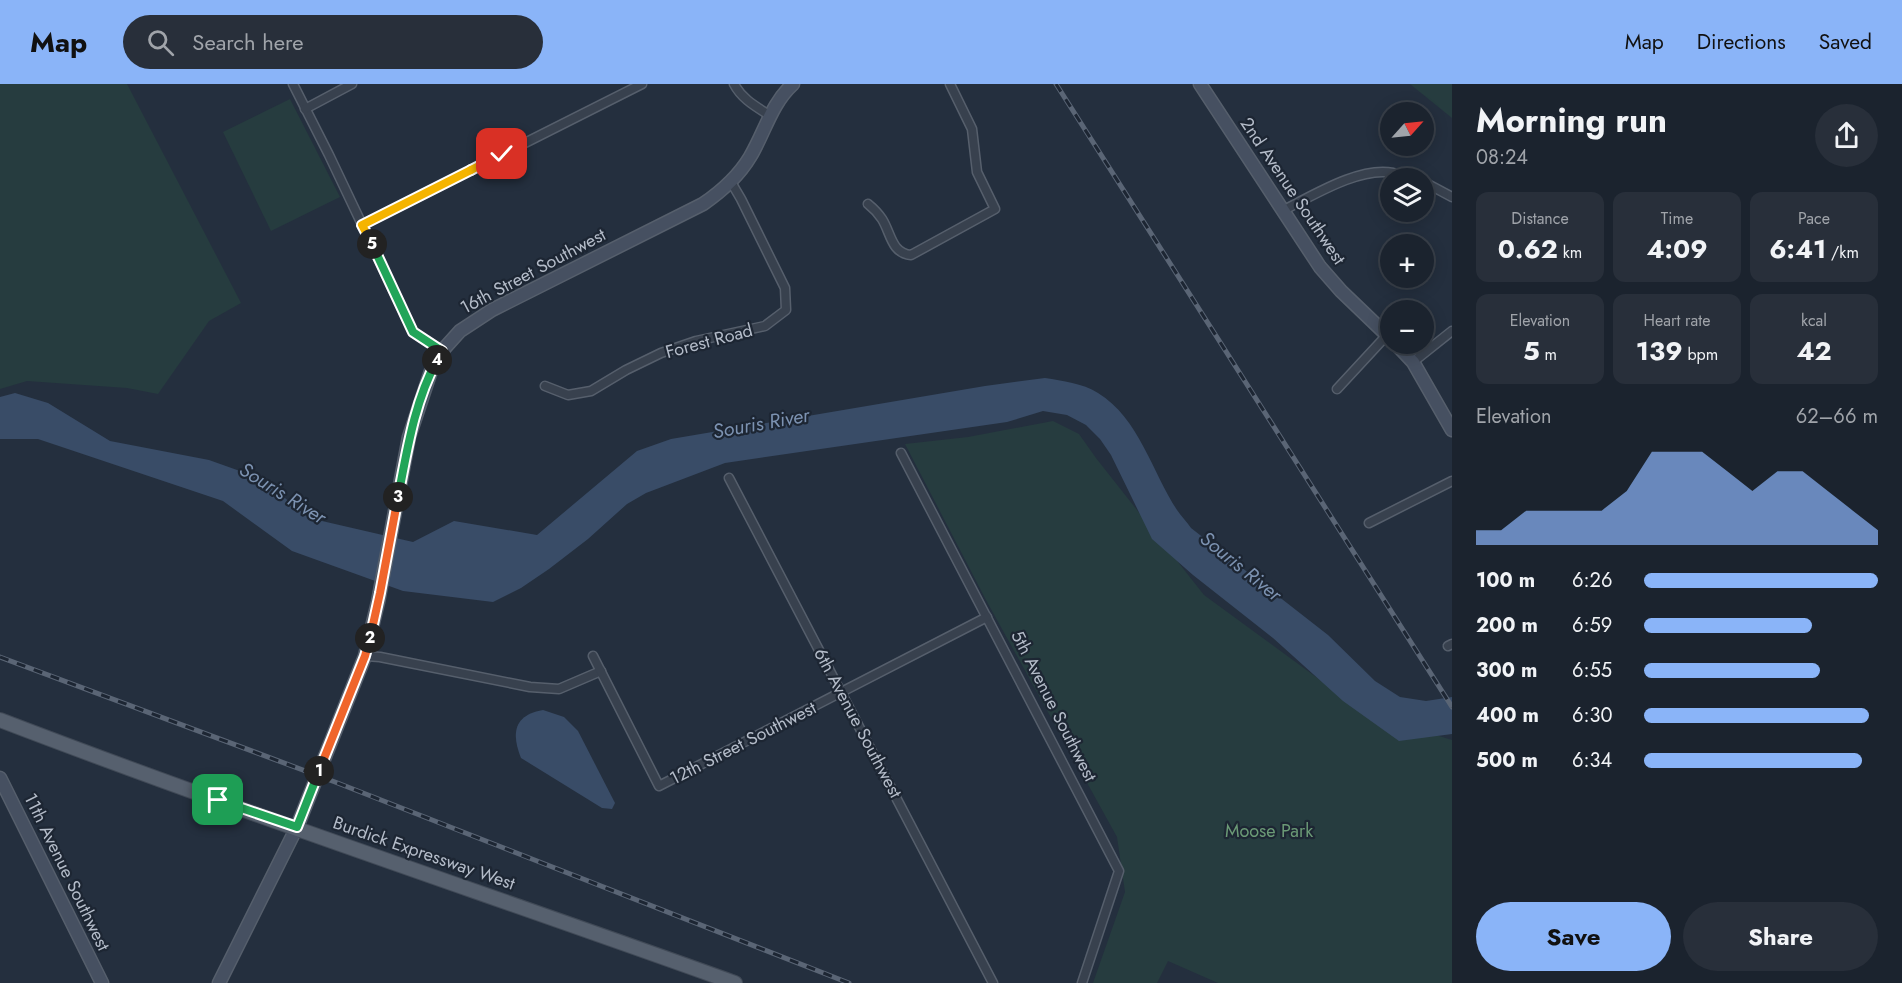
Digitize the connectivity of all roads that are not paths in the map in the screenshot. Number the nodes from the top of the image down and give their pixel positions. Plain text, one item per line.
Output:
1 (293, 84) edge
2 (352, 84) edge
3 (642, 84) edge
4 (734, 84) edge
5 (793, 84) edge
6 (950, 84) edge
7 (1200, 84) edge
8 (305, 109) junction
9 (769, 115) junction
10 (1380, 173) edge
11 (731, 182) junction
12 (1434, 187) edge
13 (1452, 197) edge
14 (868, 204) dead end
15 (1282, 211) junction
16 (362, 225) junction
17 (1380, 328) edge
18 (1452, 331) edge
19 (1380, 349) edge
20 (442, 351) junction
21 (1405, 354) edge
22 (1413, 362) junction
23 (545, 386) dead end
24 (1337, 389) dead end
25 (1452, 430) edge
26 (902, 453) dead end
27 (729, 478) dead end
28 (1452, 481) edge
29 (1369, 523) dead end
30 (987, 617) junction
31 (365, 656) junction
32 (593, 656) dead end
33 (601, 670) junction
34 (842, 692) junction
35 (0, 720) edge
36 (0, 778) edge
37 (297, 827) junction
38 (102, 983) edge
39 (219, 983) edge
40 (735, 983) edge
41 (993, 983) edge
42 (1082, 983) edge

1 - 8 street
2 - 8 street
3 - 16 street
4 - 9 street
5 - 9 main road
6 - 14 street
7 - 15 main road, 2nd Avenue Southwest
8 - 16 street
9 - 11 main road
10 - 15 street
11 - 20 main road, 16th Street Southwest
11 - 23 street, Forest Road
12 - 13 street
15 - 17 main road, 2nd Avenue Southwest
16 - 20 street
18 - 22 street
19 - 24 street
20 - 31 main road, 16th Street Southwest
21 - 22 main road, 2nd Avenue Southwest
22 - 25 main road, 2nd Avenue Southwest
26 - 30 street, 5th Avenue Southwest
27 - 34 street, 6th Avenue Southwest
28 - 29 street
30 - 34 street, 12th Street Southwest
30 - 42 street, 5th Avenue Southwest
31 - 33 street
31 - 37 main road, 16th Street Southwest
32 - 33 street
33 - 34 street, 12th Street Southwest
34 - 41 street, 6th Avenue Southwest
35 - 37 main road, Burdick Expressway West
36 - 38 main road, 11th Avenue Southwest
37 - 39 main road, 16th Street Southwest
37 - 40 main road, Burdick Expressway West

